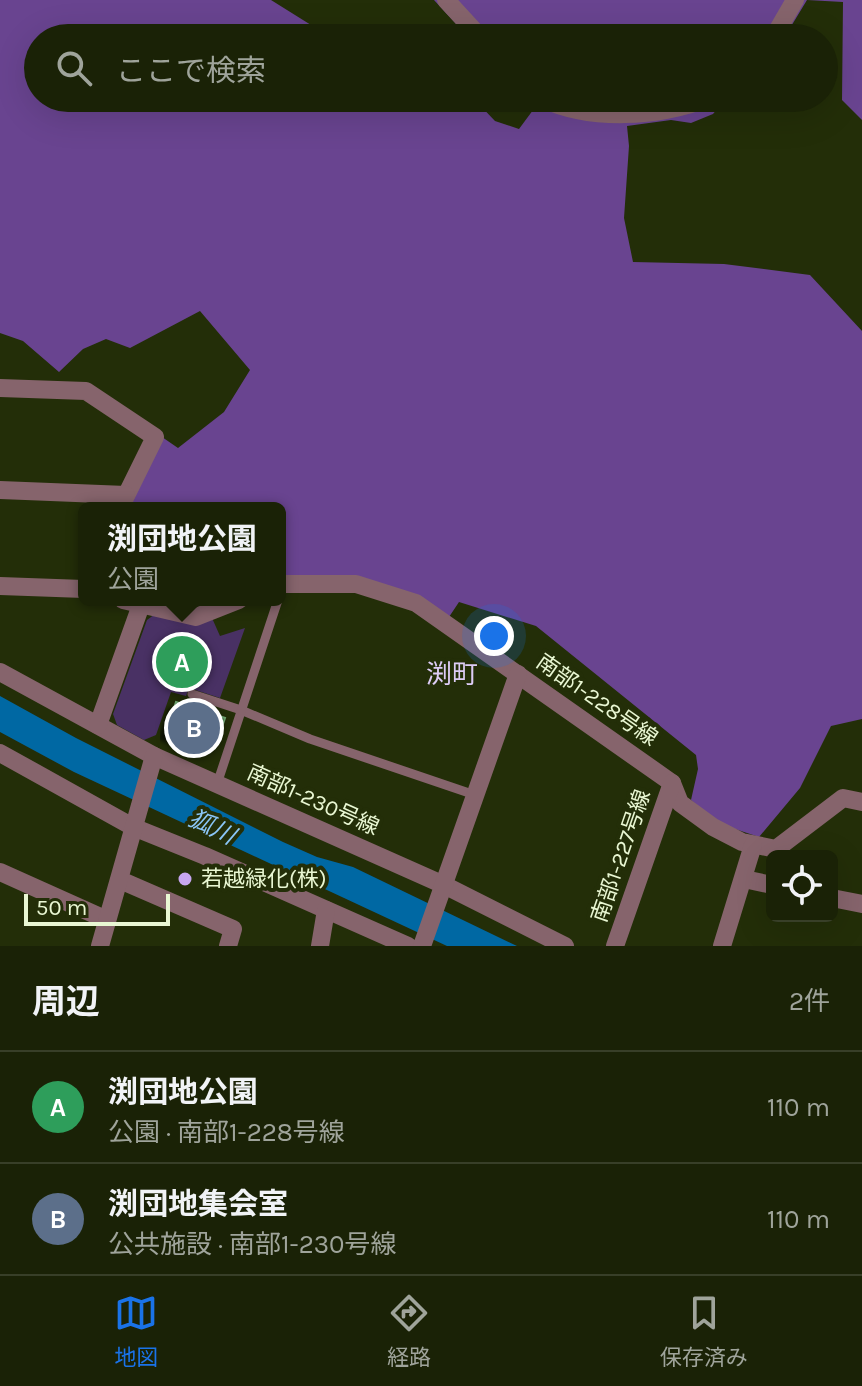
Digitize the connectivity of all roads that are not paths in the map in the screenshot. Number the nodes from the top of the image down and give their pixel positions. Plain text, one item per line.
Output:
1 (446, 0) edge
2 (795, 0) edge
3 (468, 24) edge
4 (781, 24) edge
5 (603, 112) edge
6 (657, 112) edge
7 (0, 388) edge
8 (0, 490) edge
9 (123, 502) edge
10 (0, 586) edge
11 (78, 589) edge
12 (286, 590) edge
13 (131, 606) edge
14 (146, 606) edge
15 (224, 606) edge
16 (275, 606) edge
17 (0, 672) edge
18 (518, 674) junction
19 (192, 694) dead end
20 (241, 710) junction
21 (98, 725) junction
22 (0, 753) edge
23 (153, 759) junction
24 (672, 783) junction
25 (217, 784) junction
26 (476, 795) junction
27 (862, 802) edge
28 (135, 823) junction
29 (753, 845) junction
30 (0, 872) edge
31 (744, 879) junction
32 (120, 880) junction
33 (766, 884) edge
34 (442, 888) junction
35 (838, 899) edge
36 (862, 904) edge
37 (326, 910) junction
38 (107, 920) junction
39 (322, 939) edge
40 (100, 946) edge
41 (228, 946) edge
42 (408, 946) edge
43 (422, 946) edge
44 (565, 946) edge
45 (615, 946) edge
46 (722, 946) edge

1 - 3 street
2 - 4 street
5 - 6 street
7 - 9 street
8 - 9 street
10 - 11 street
12 - 18 street, 南部1-228号線
13 - 21 street
14 - 15 street
16 - 20 lane
17 - 21 street, 南部1-230号線
18 - 24 street, 南部1-228号線
18 - 26 street
19 - 20 lane
20 - 25 lane
20 - 26 lane
21 - 23 street, 南部1-230号線
22 - 28 street
23 - 25 street, 南部1-230号線
23 - 28 street
24 - 29 street, 南部1-228号線
24 - 45 street, 南部1-227号線
25 - 34 street, 南部1-230号線
26 - 34 street
27 - 29 street
28 - 32 street
28 - 37 street
29 - 31 street
30 - 38 street
31 - 33 street
31 - 46 street
32 - 38 street
32 - 41 street
34 - 43 street
34 - 44 street, 南部1-230号線
35 - 36 street
37 - 39 street
37 - 42 street
38 - 40 street

